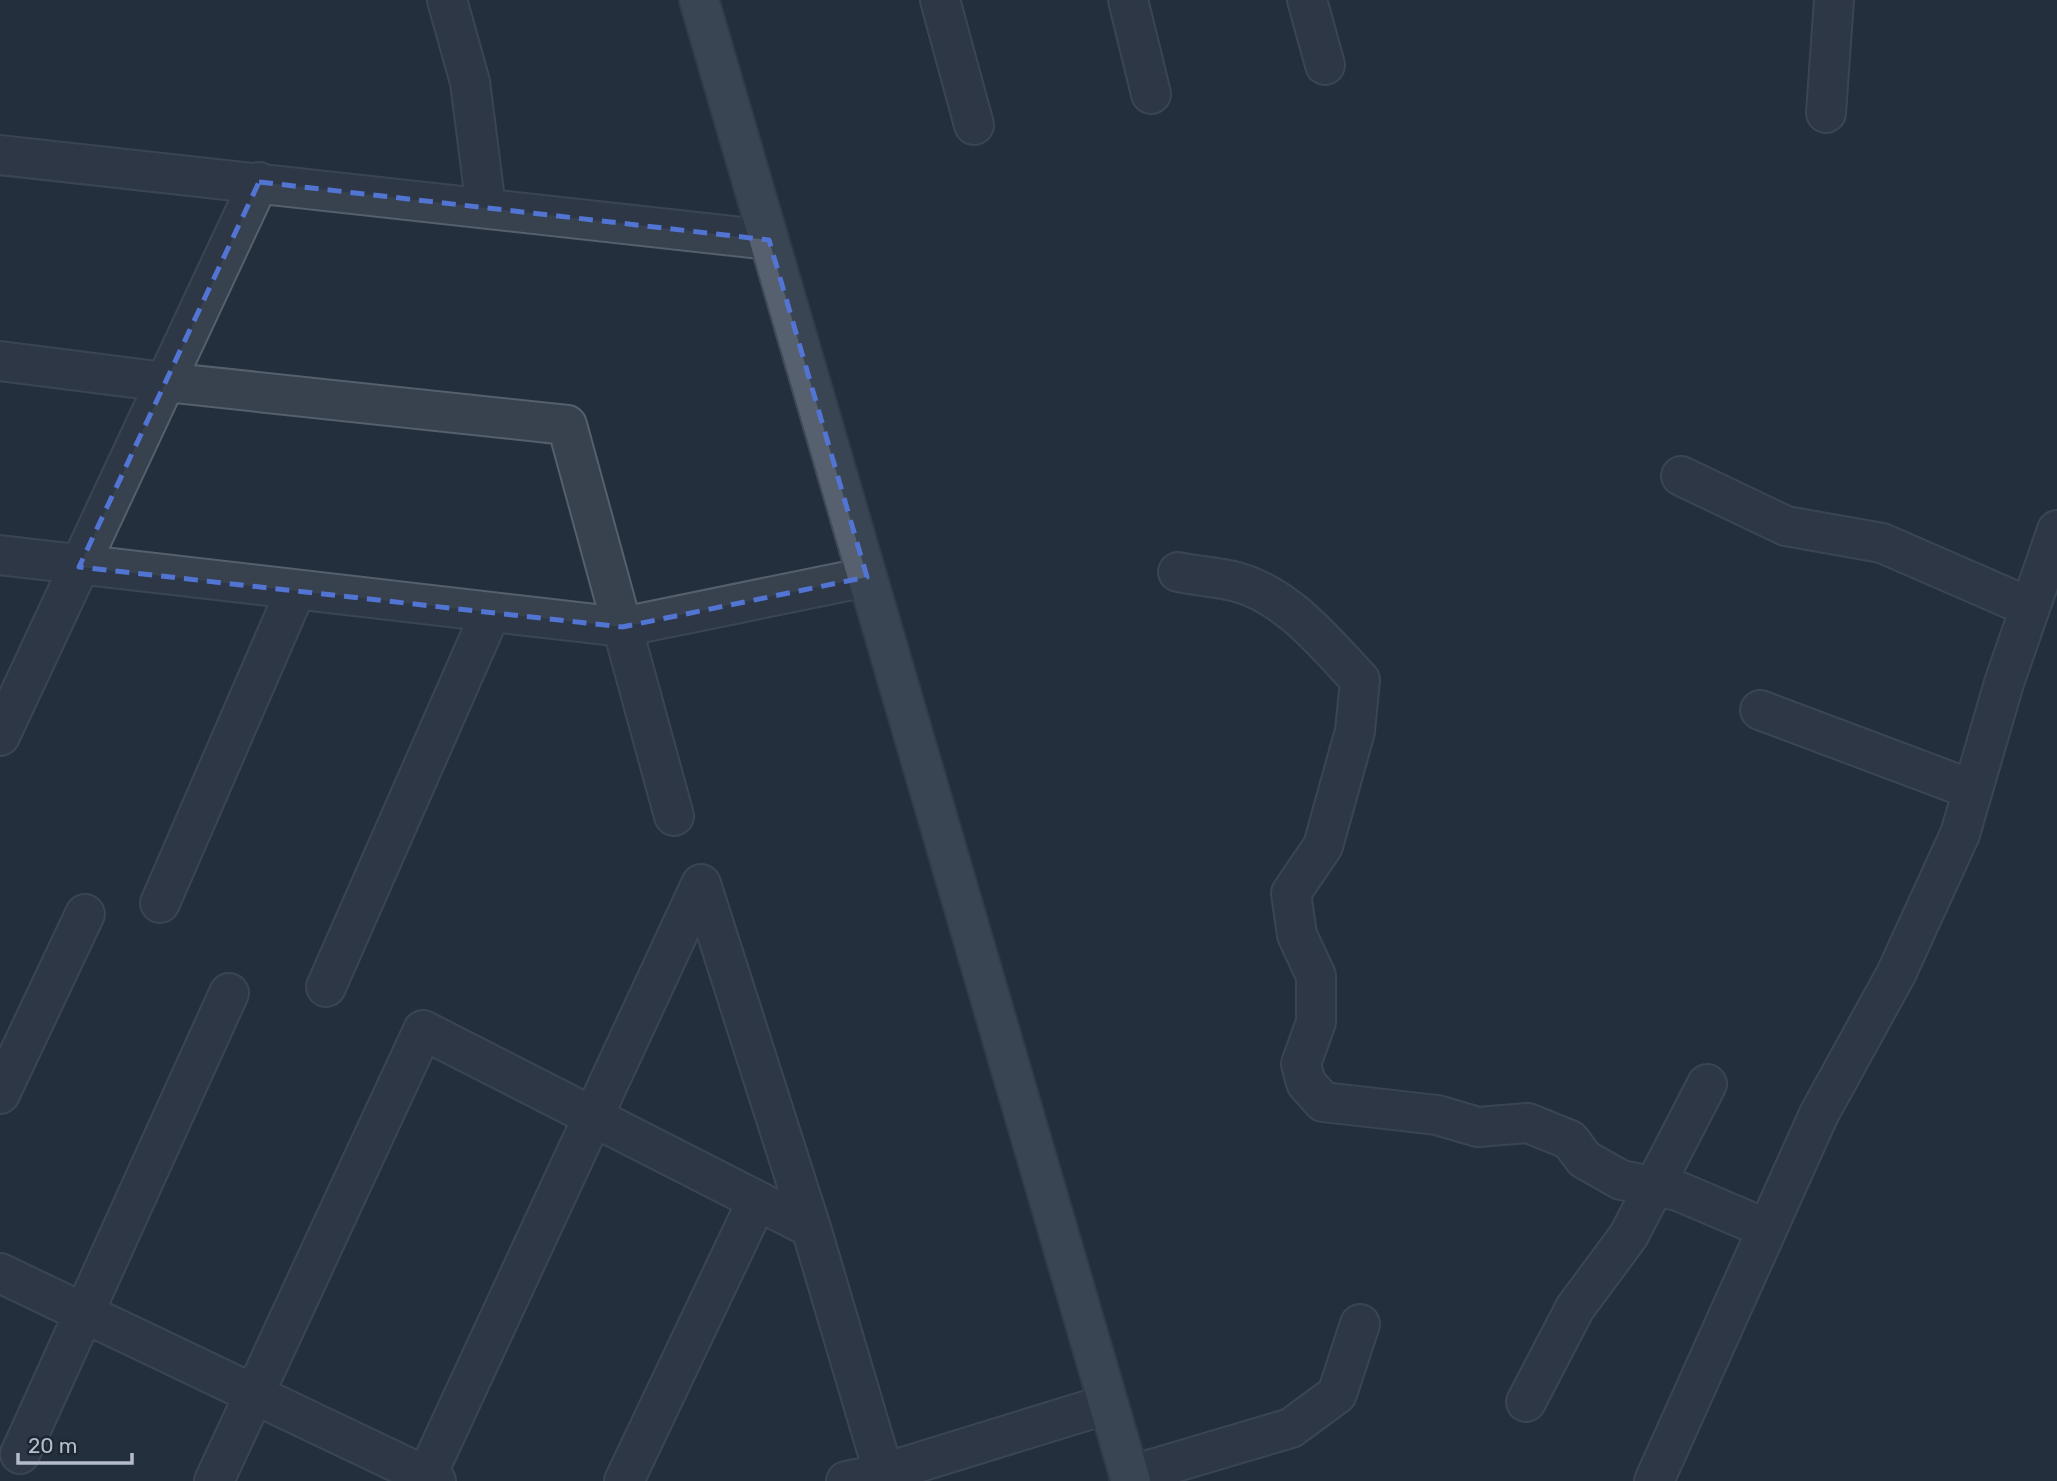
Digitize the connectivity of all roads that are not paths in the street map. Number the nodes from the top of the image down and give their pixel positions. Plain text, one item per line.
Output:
1 (447, 0) edge
2 (699, 0) edge
3 (940, 0) edge
4 (1128, 0) edge
5 (1307, 0) edge
6 (1834, 0) edge
7 (1325, 65) dead end
8 (1151, 94) dead end
9 (1826, 113) dead end
10 (974, 125) dead end
11 (0, 155) edge
12 (259, 182) junction
13 (486, 208) junction
14 (769, 240) junction
15 (0, 361) edge
16 (165, 383) junction
17 (1682, 476) dead end
18 (2057, 530) edge
19 (0, 555) edge
20 (79, 567) junction
21 (1178, 572) dead end
22 (867, 577) junction
23 (296, 590) junction
24 (2029, 607) junction
25 (491, 612) junction
26 (622, 627) junction
27 (1760, 710) dead end
28 (0, 736) edge
29 (1973, 790) junction
30 (674, 816) dead end
31 (160, 903) dead end
32 (85, 914) dead end
33 (326, 987) dead end
34 (229, 993) dead end
35 (1707, 1084) dead end
36 (0, 1094) edge
37 (594, 1115) junction
38 (1654, 1187) junction
39 (757, 1201) junction
40 (811, 1228) junction
41 (1767, 1229) junction
42 (0, 1273) edge
43 (83, 1313) junction
44 (1360, 1324) dead end
45 (253, 1394) junction
46 (1526, 1402) dead end
47 (1108, 1404) junction
48 (20, 1454) dead end
49 (885, 1477) edge
50 (1130, 1479) edge
51 (429, 1480) edge
52 (214, 1481) edge
53 (624, 1481) edge
54 (846, 1481) edge
55 (1654, 1481) edge

1 - 13 street
2 - 14 main road
3 - 10 street
4 - 8 street
5 - 7 street
6 - 9 street
11 - 12 street
12 - 13 street
12 - 16 street
13 - 14 street
14 - 22 main road
15 - 16 street
16 - 20 street
16 - 26 street
17 - 24 street
18 - 24 street
19 - 20 street
20 - 23 street
20 - 28 street
21 - 38 street
22 - 26 street
22 - 47 main road
23 - 25 street
23 - 31 street
24 - 29 street
25 - 26 street
25 - 33 street
26 - 30 street
27 - 29 street
29 - 41 street
32 - 36 street
34 - 43 street
35 - 38 street
37 - 39 street
37 - 40 street
37 - 45 street
37 - 51 street
38 - 41 street
38 - 46 street
39 - 40 street
39 - 53 street
40 - 49 street
41 - 55 street
42 - 43 street
43 - 45 street
43 - 48 street
44 - 50 street
45 - 51 street
45 - 52 street
47 - 49 street
47 - 50 main road
49 - 54 street

